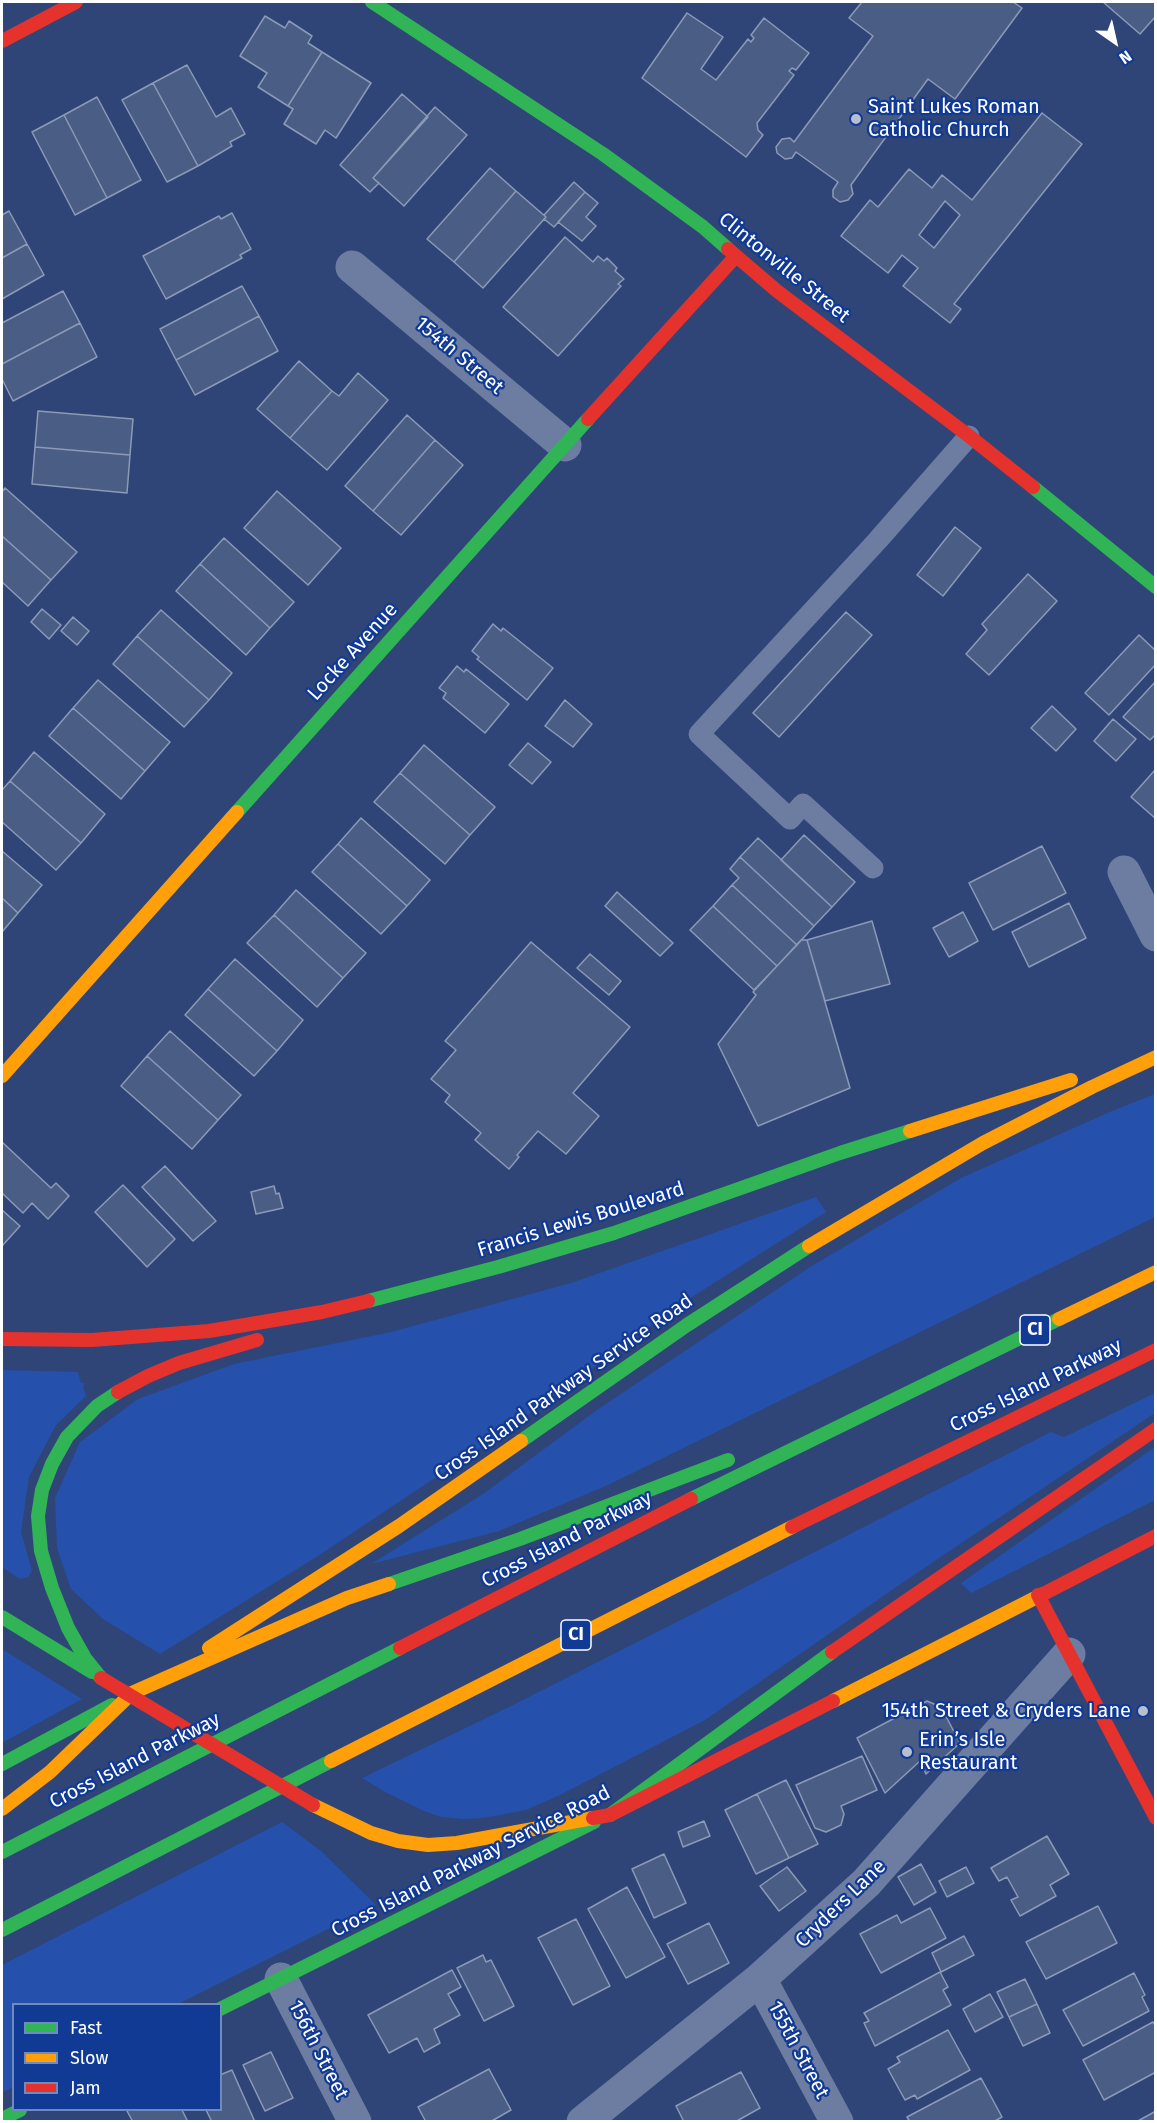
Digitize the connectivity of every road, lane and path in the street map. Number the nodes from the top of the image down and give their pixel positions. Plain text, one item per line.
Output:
1 (76, 2) edge
2 (372, 2) edge
3 (2, 42) edge
4 (736, 256) junction
5 (352, 267) dead end
6 (969, 436) junction
7 (565, 445) junction
8 (1155, 587) edge
9 (873, 868) dead end
10 (1124, 872) dead end
11 (1155, 935) edge
12 (1155, 1056) edge
13 (2, 1076) edge
14 (1155, 1272) edge
15 (439, 1283) junction
16 (2, 1339) edge
17 (1155, 1350) edge
18 (914, 1389) junction
19 (1155, 1429) edge
20 (781, 1440) dead end
21 (736, 1457) dead end
22 (1155, 1536) edge
23 (1038, 1595) junction
24 (2, 1617) edge
25 (1069, 1654) junction
26 (101, 1678) junction
27 (132, 1694) junction
28 (2, 1764) edge
29 (2, 1809) edge
30 (610, 1815) junction
31 (1155, 1818) edge
32 (2, 1852) edge
33 (2, 1930) edge
34 (281, 1979) junction
35 (760, 1979) junction
36 (222, 2008) edge
37 (16, 2111) edge
38 (2, 2119) edge
39 (355, 2121) edge
40 (583, 2121) edge
41 (837, 2121) edge

1 - 3 main road
2 - 4 main road, Clintonville Street
4 - 6 main road, Clintonville Street
4 - 7 main road, Locke Avenue
5 - 7 street, 154th Street
6 - 8 main road, Clintonville Street
6 - 9 lane
7 - 13 main road, Locke Avenue
10 - 11 street
12 - 15 main road, Francis Lewis Boulevard
12 - 27 main road, Cross Island Parkway Service Road
14 - 18 main road, Cross Island Parkway / CI
15 - 16 main road, Francis Lewis Boulevard
15 - 26 main road
17 - 33 main road, Cross Island Parkway / CI
18 - 20 main road
18 - 32 main road, Cross Island Parkway / CI
19 - 30 main road
21 - 27 main road
22 - 23 main road, Cross Island Parkway Service Road
23 - 25 main road
23 - 30 main road, Cross Island Parkway Service Road
24 - 26 main road
25 - 31 main road
25 - 35 street, Cryders Lane
26 - 30 main road, bridge
27 - 28 main road, Cross Island Parkway Service Road
27 - 29 main road
30 - 34 main road, Cross Island Parkway Service Road
34 - 36 main road, Cross Island Parkway Service Road
34 - 39 street, 156th Street
35 - 40 street, Cryders Lane
35 - 41 street, 155th Street
37 - 38 main road

